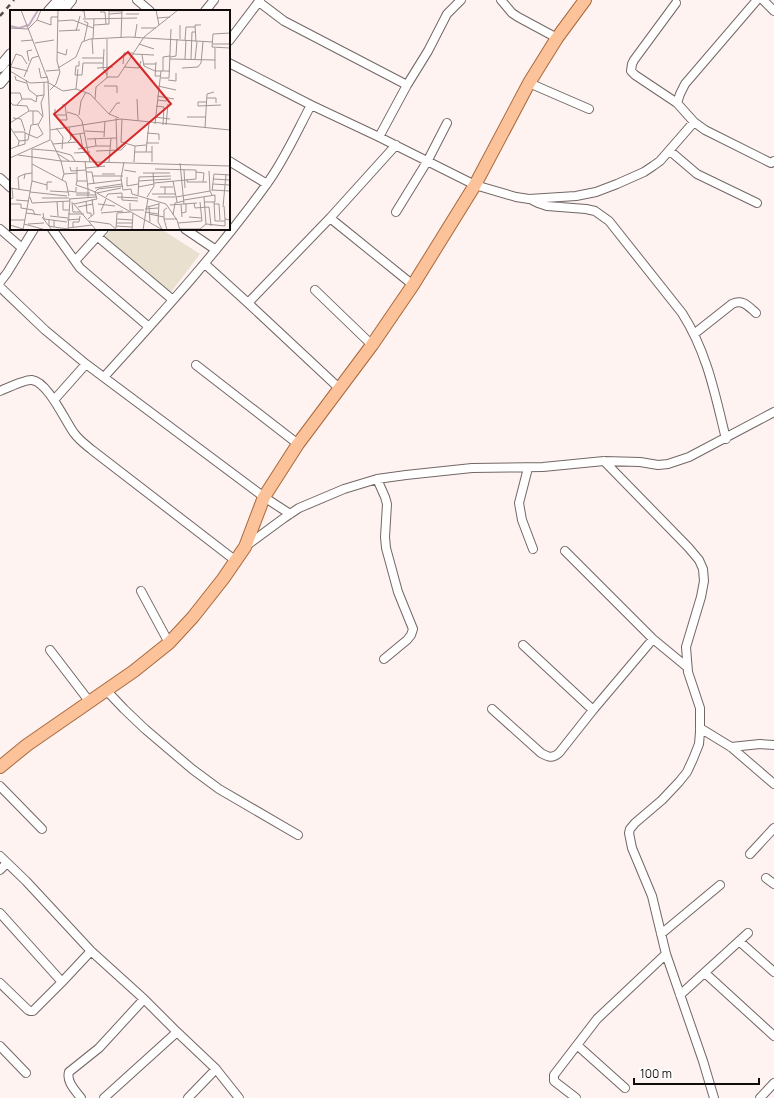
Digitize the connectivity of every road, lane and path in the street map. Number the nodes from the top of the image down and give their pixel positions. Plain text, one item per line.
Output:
1 (59, 0) edge
2 (71, 0) edge
3 (136, 0) edge
4 (214, 0) edge
5 (461, 0) edge
6 (501, 0) edge
7 (585, 0) edge
8 (757, 0) edge
9 (763, 0) edge
10 (260, 1) edge
11 (676, 2) dead end
12 (50, 10) edge
13 (63, 10) edge
14 (149, 10) edge
15 (206, 10) edge
16 (774, 11) edge
17 (557, 38) junction
18 (230, 40) edge
19 (10, 55) edge
20 (230, 64) edge
21 (0, 67) edge
22 (10, 71) edge
23 (529, 82) junction
24 (0, 83) edge
25 (407, 85) junction
26 (677, 103) junction
27 (311, 105) junction
28 (589, 109) dead end
29 (447, 122) dead end
30 (694, 122) junction
31 (379, 137) junction
32 (396, 145) junction
33 (670, 150) junction
34 (428, 160) junction
35 (774, 161) edge
36 (230, 162) edge
37 (0, 178) edge
38 (267, 184) junction
39 (475, 185) junction
40 (10, 187) edge
41 (529, 199) junction
42 (757, 203) dead end
43 (396, 212) dead end
44 (330, 218) junction
45 (0, 229) edge
46 (33, 230) edge
47 (53, 230) edge
48 (103, 230) edge
49 (186, 230) edge
50 (98, 237) junction
51 (22, 248) junction
52 (216, 250) junction
53 (75, 261) junction
54 (205, 264) junction
55 (0, 282) edge
56 (413, 285) junction
57 (0, 287) edge
58 (315, 290) dead end
59 (173, 300) junction
60 (248, 303) junction
61 (756, 313) dead end
62 (148, 328) junction
63 (694, 334) junction
64 (372, 345) junction
65 (86, 364) junction
66 (196, 365) dead end
67 (104, 377) junction
68 (340, 389) junction
69 (0, 391) edge
70 (54, 400) junction
71 (774, 412) edge
72 (726, 438) junction
73 (298, 444) junction
74 (604, 461) junction
75 (528, 468) junction
76 (377, 479) junction
77 (264, 497) junction
78 (290, 514) junction
79 (245, 547) junction
80 (533, 549) dead end
81 (565, 551) dead end
82 (236, 561) junction
83 (141, 591) dead end
84 (653, 639) junction
85 (169, 643) junction
86 (523, 645) dead end
87 (50, 650) dead end
88 (384, 658) dead end
89 (687, 667) junction
90 (106, 690) junction
91 (89, 701) junction
92 (492, 709) dead end
93 (593, 710) junction
94 (700, 728) junction
95 (774, 745) edge
96 (730, 747) junction
97 (2, 762) edge
98 (774, 784) edge
99 (0, 786) edge
100 (774, 828) edge
101 (42, 829) dead end
102 (298, 835) dead end
103 (750, 854) dead end
104 (0, 856) edge
105 (7, 863) junction
106 (0, 870) edge
107 (766, 878) dead end
108 (774, 884) edge
109 (720, 885) dead end
110 (0, 913) edge
111 (748, 933) dead end
112 (661, 934) junction
113 (739, 941) junction
114 (91, 951) junction
115 (666, 954) junction
116 (774, 972) edge
117 (706, 973) junction
118 (62, 982) junction
119 (0, 983) edge
120 (680, 995) junction
121 (144, 999) junction
122 (177, 1032) junction
123 (774, 1036) edge
124 (577, 1045) junction
125 (0, 1046) edge
126 (216, 1069) junction
127 (26, 1072) dead end
128 (774, 1083) edge
129 (625, 1088) dead end
130 (81, 1098) edge
131 (104, 1098) edge
132 (188, 1098) edge
133 (239, 1098) edge
134 (576, 1098) edge
135 (714, 1098) edge
136 (760, 1098) edge

1 - 12 street
2 - 13 street
3 - 14 street
4 - 15 street
5 - 25 street
6 - 17 street
7 - 17 main road
8 - 26 street
9 - 16 street
10 - 18 street
10 - 25 street
11 - 26 street
17 - 23 main road
19 - 21 street
20 - 27 street
22 - 24 street
23 - 28 street
23 - 39 main road
25 - 31 street
26 - 30 street
27 - 31 street
27 - 38 street
29 - 34 street
30 - 33 street
30 - 35 street
31 - 32 street
32 - 34 street
32 - 44 street
33 - 41 street
33 - 42 street
34 - 39 street
34 - 43 street
36 - 38 street
37 - 40 street
38 - 52 street
39 - 41 street
39 - 56 main road
41 - 63 street
44 - 56 street
44 - 60 street
45 - 51 street
46 - 51 street
47 - 53 street
48 - 50 street
49 - 52 street
50 - 53 street
50 - 59 street
51 - 55 street
52 - 54 street
53 - 62 street
54 - 59 street
54 - 60 street
56 - 64 main road
57 - 65 street
58 - 64 street
59 - 62 street
60 - 68 street
61 - 63 street
62 - 67 street
63 - 72 street
64 - 68 main road
65 - 67 street
65 - 70 street
66 - 73 street
67 - 77 street
68 - 73 main road
69 - 70 street
70 - 82 street
71 - 72 street
72 - 74 street
73 - 77 main road
74 - 75 street
74 - 89 street
75 - 76 street
75 - 80 street
76 - 78 street
76 - 88 street
77 - 78 street
77 - 79 main road
78 - 79 street
79 - 82 main road
81 - 84 street
82 - 85 main road
83 - 85 street
84 - 89 street
84 - 93 street
85 - 90 main road
86 - 93 street
87 - 91 street
89 - 94 street
90 - 91 main road
90 - 102 street
91 - 97 main road
92 - 93 street
94 - 96 street
94 - 112 street
95 - 96 street
96 - 98 street
99 - 101 street
100 - 103 street
104 - 105 street
105 - 106 street
105 - 114 street
107 - 108 street
109 - 112 street
110 - 118 street
111 - 113 street
112 - 115 street
113 - 116 street
113 - 117 street
114 - 118 street
114 - 121 street
115 - 120 street
115 - 124 street
117 - 120 street
117 - 123 street
118 - 119 street
120 - 135 street
121 - 122 street
121 - 130 street
122 - 126 street
122 - 131 street
124 - 129 street
124 - 134 street
125 - 127 street
126 - 132 street
126 - 133 street
128 - 136 street

